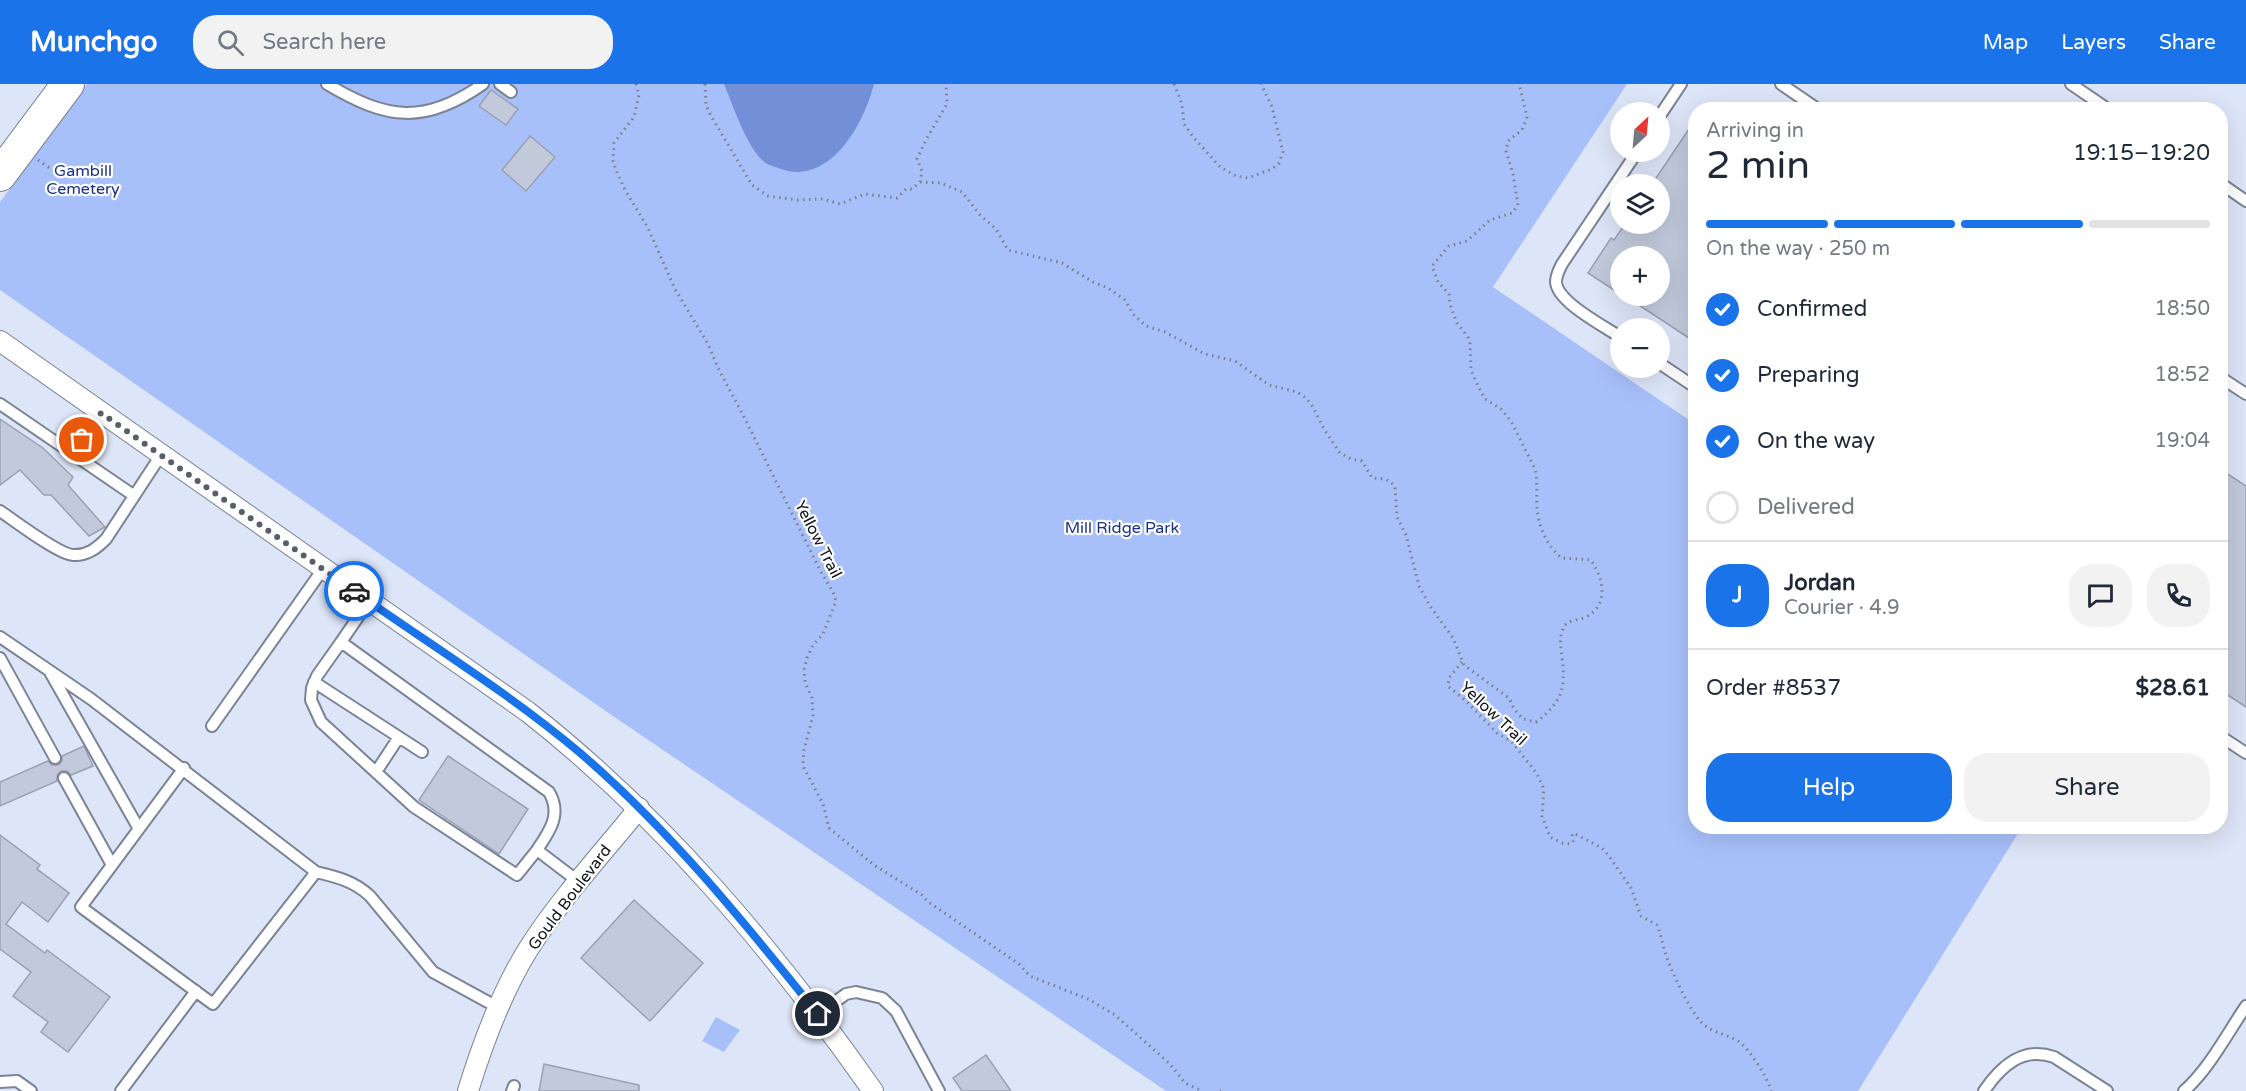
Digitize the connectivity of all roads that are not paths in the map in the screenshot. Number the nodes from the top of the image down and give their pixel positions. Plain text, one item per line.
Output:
1 (68, 84) edge
2 (327, 84) edge
3 (483, 84) edge
4 (500, 84) edge
5 (1681, 84) edge
6 (1781, 84) edge
7 (2071, 84) edge
8 (511, 92) dead end
9 (1669, 102) edge
10 (1807, 102) edge
11 (2097, 102) edge
12 (1629, 162) edge
13 (0, 175) edge
14 (2228, 189) edge
15 (2246, 201) edge
16 (1610, 330) edge
17 (0, 341) edge
18 (1670, 370) edge
19 (1688, 382) edge
20 (2228, 382) edge
21 (2246, 394) edge
22 (0, 404) edge
23 (101, 413) junction
24 (73, 453) junction
25 (161, 455) junction
26 (133, 495) junction
27 (0, 511) edge
28 (323, 569) junction
29 (369, 601) junction
30 (0, 637) edge
31 (341, 642) junction
32 (0, 658) edge
33 (48, 669) junction
34 (314, 682) junction
35 (212, 726) dead end
36 (399, 737) junction
37 (2228, 741) edge
38 (423, 752) dead end
39 (2246, 753) edge
40 (55, 758) dead end
41 (184, 768) junction
42 (375, 772) junction
43 (64, 778) dead end
44 (639, 808) junction
45 (140, 829) junction
46 (537, 850) junction
47 (112, 865) junction
48 (316, 872) junction
49 (579, 882) junction
50 (196, 991) junction
51 (2246, 1006) edge
52 (499, 1008) junction
53 (818, 1014) junction
54 (0, 1082) edge
55 (31, 1091) edge
56 (121, 1091) edge
57 (468, 1091) edge
58 (873, 1091) edge
59 (939, 1091) edge
60 (1984, 1091) edge
61 (2107, 1091) edge
62 (2184, 1091) edge

1 - 13 main road
2 - 3 lane
4 - 8 lane
5 - 9 lane
6 - 10 lane
7 - 11 lane
12 - 16 lane
14 - 15 lane
17 - 23 street
18 - 19 lane
20 - 21 lane
22 - 24 lane
23 - 24 lane
23 - 25 street
24 - 26 lane
25 - 26 lane
25 - 28 street
26 - 27 lane
28 - 29 street
28 - 35 lane
29 - 31 lane
29 - 44 street
30 - 33 lane
31 - 34 lane
31 - 46 lane
32 - 40 lane
33 - 41 lane
33 - 45 lane
34 - 36 lane
34 - 42 lane
36 - 38 lane
36 - 42 lane
37 - 39 lane
41 - 45 lane
41 - 48 lane
42 - 46 lane
43 - 47 lane
44 - 49 street, Gould Boulevard
44 - 53 street
45 - 47 lane
46 - 49 lane
47 - 50 lane
48 - 50 lane
48 - 52 lane
49 - 52 street, Gould Boulevard
50 - 56 lane
51 - 62 lane
52 - 57 street, Gould Boulevard
53 - 58 street
53 - 59 lane
54 - 55 lane
60 - 61 lane

